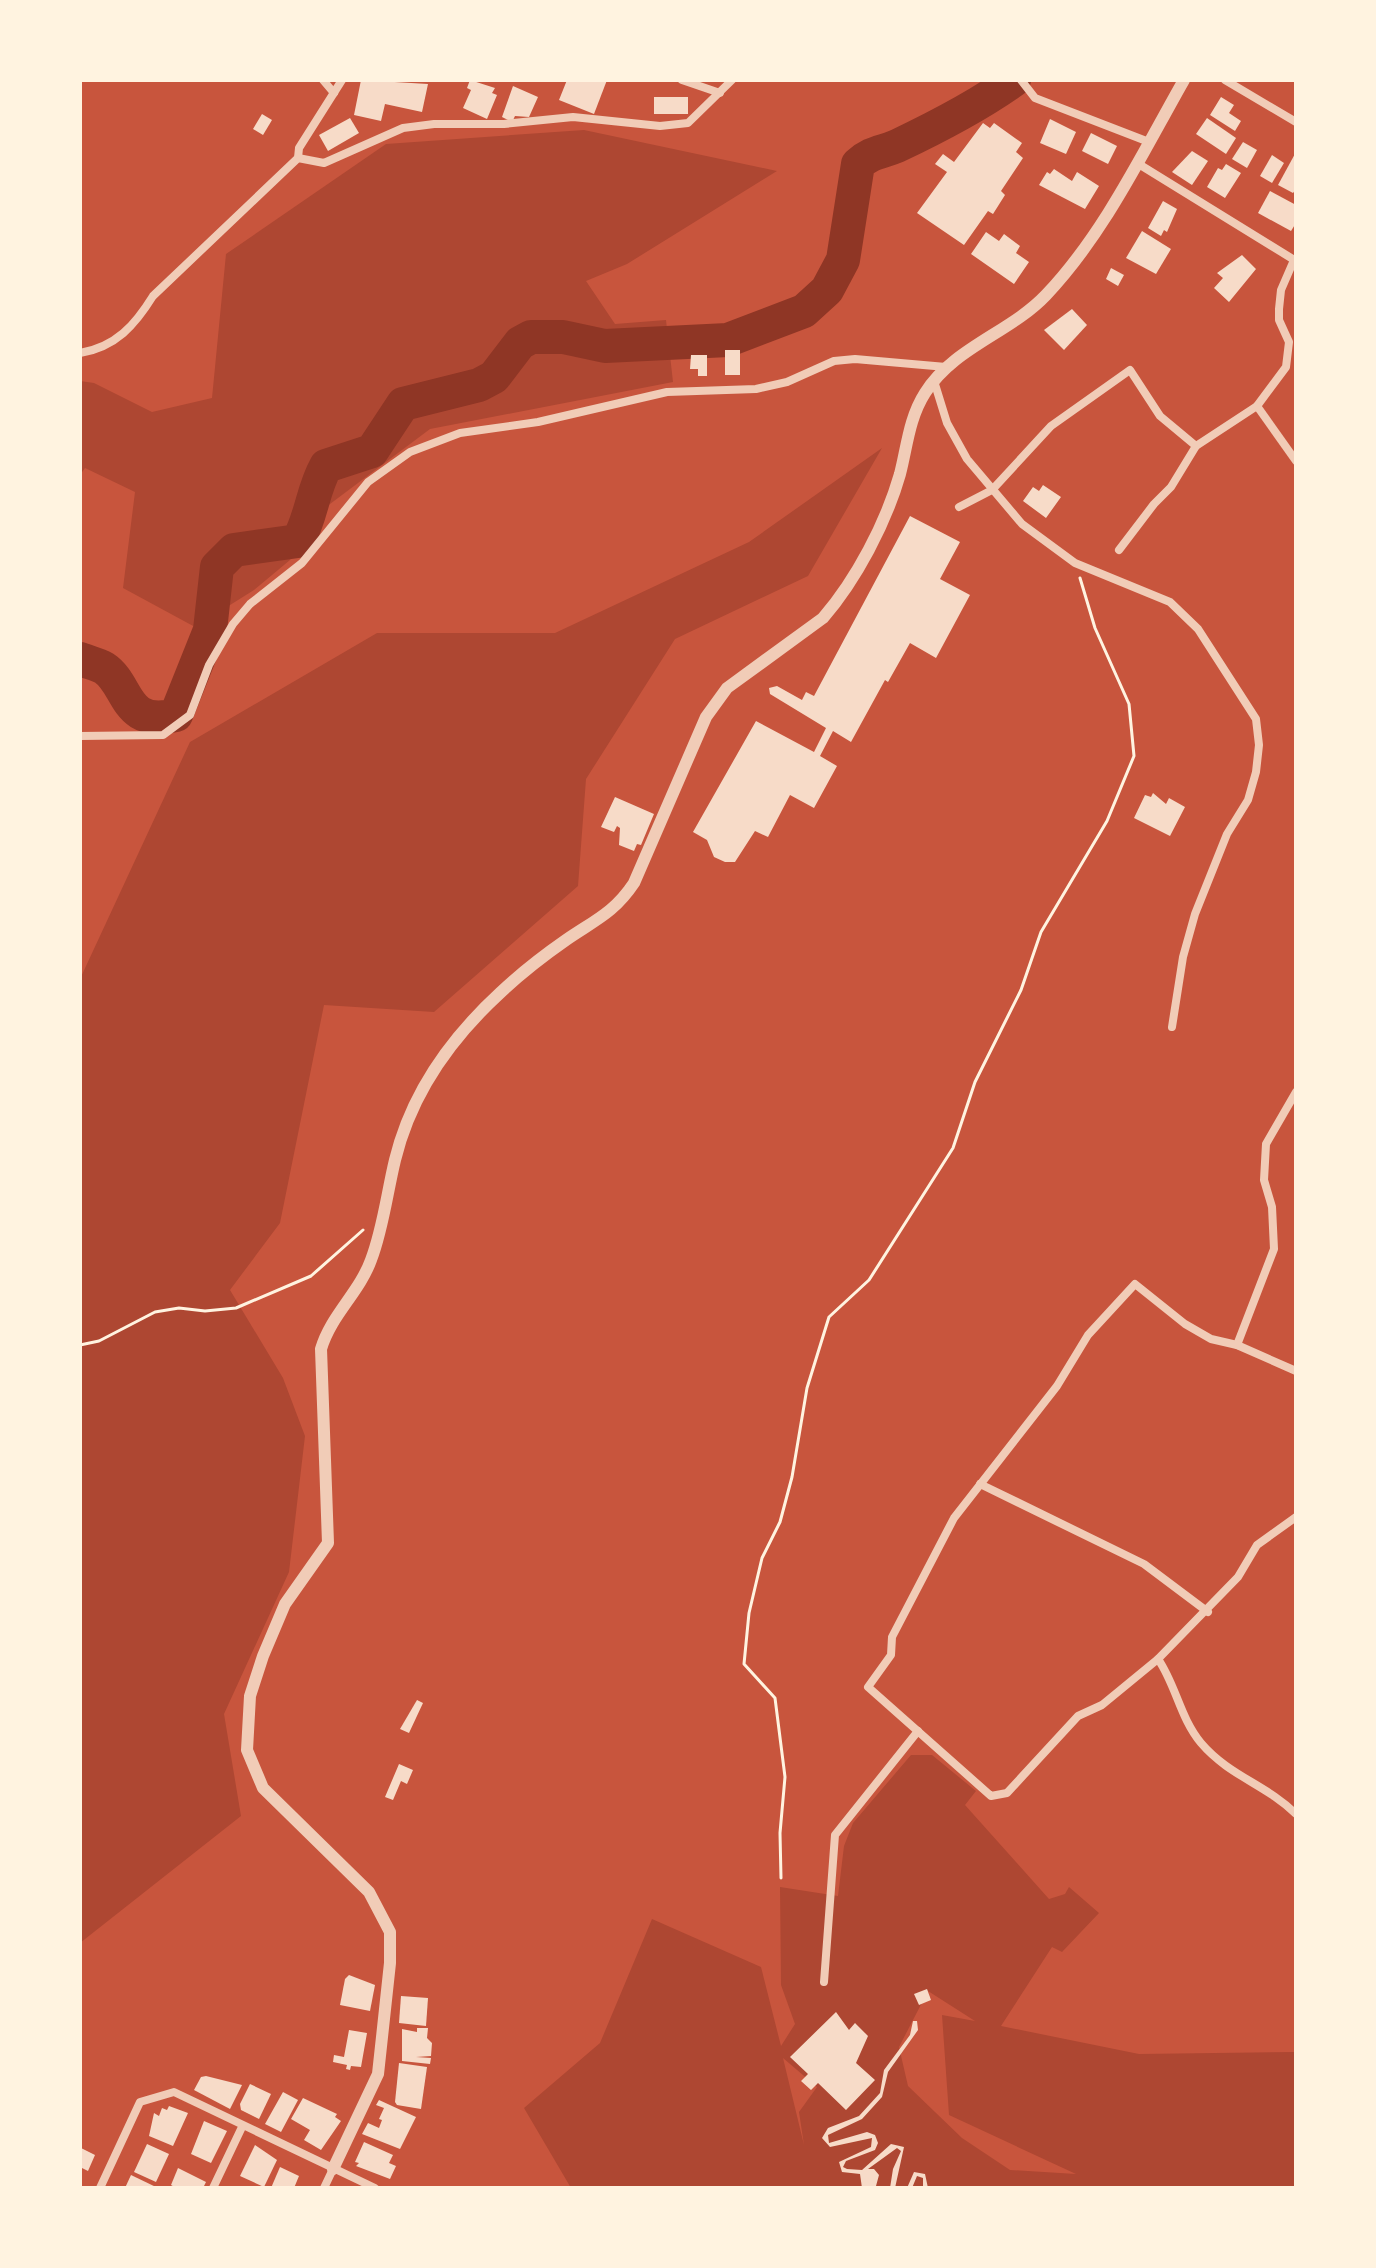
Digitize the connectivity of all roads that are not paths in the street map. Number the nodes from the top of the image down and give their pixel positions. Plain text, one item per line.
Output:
1 (323, 80) edge
2 (342, 80) edge
3 (682, 80) edge
4 (732, 80) edge
5 (1184, 80) edge
6 (1225, 80) edge
7 (1024, 84) edge
8 (334, 93) junction
9 (720, 93) junction
10 (1296, 122) edge
11 (1149, 142) junction
12 (298, 158) junction
13 (1137, 163) junction
14 (1295, 261) edge
15 (80, 353) edge
16 (946, 367) junction
17 (934, 381) junction
18 (1257, 406) junction
19 (1196, 446) junction
20 (1296, 461) edge
21 (992, 490) junction
22 (959, 507) dead end
23 (1119, 550) dead end
24 (80, 736) edge
25 (1172, 1027) dead end
26 (1296, 1092) edge
27 (1237, 1345) junction
28 (1296, 1371) edge
29 (980, 1484) junction
30 (1296, 1517) edge
31 (1208, 1612) junction
32 (1158, 1659) junction
33 (918, 1731) junction
34 (1296, 1814) edge
35 (824, 1982) dead end
36 (242, 2127) junction
37 (333, 2169) junction
38 (100, 2188) edge
39 (213, 2188) edge
40 (324, 2188) edge
41 (375, 2188) edge

1 - 8 street
2 - 8 street
3 - 9 street
4 - 9 street
5 - 11 street
6 - 10 street
7 - 11 street
8 - 12 street
9 - 12 street
11 - 13 street
12 - 15 street
13 - 14 street
13 - 16 street
14 - 18 street
16 - 17 street
16 - 24 street
17 - 21 street
17 - 37 street
18 - 19 street
18 - 20 street
19 - 21 street
19 - 23 street
21 - 22 street
21 - 25 street
26 - 27 street
27 - 28 street
27 - 29 street
29 - 31 street
29 - 33 street
30 - 31 street
31 - 32 street
32 - 33 street
32 - 34 street
33 - 35 street
36 - 37 street
36 - 38 street
36 - 39 street
37 - 40 street
37 - 41 street

